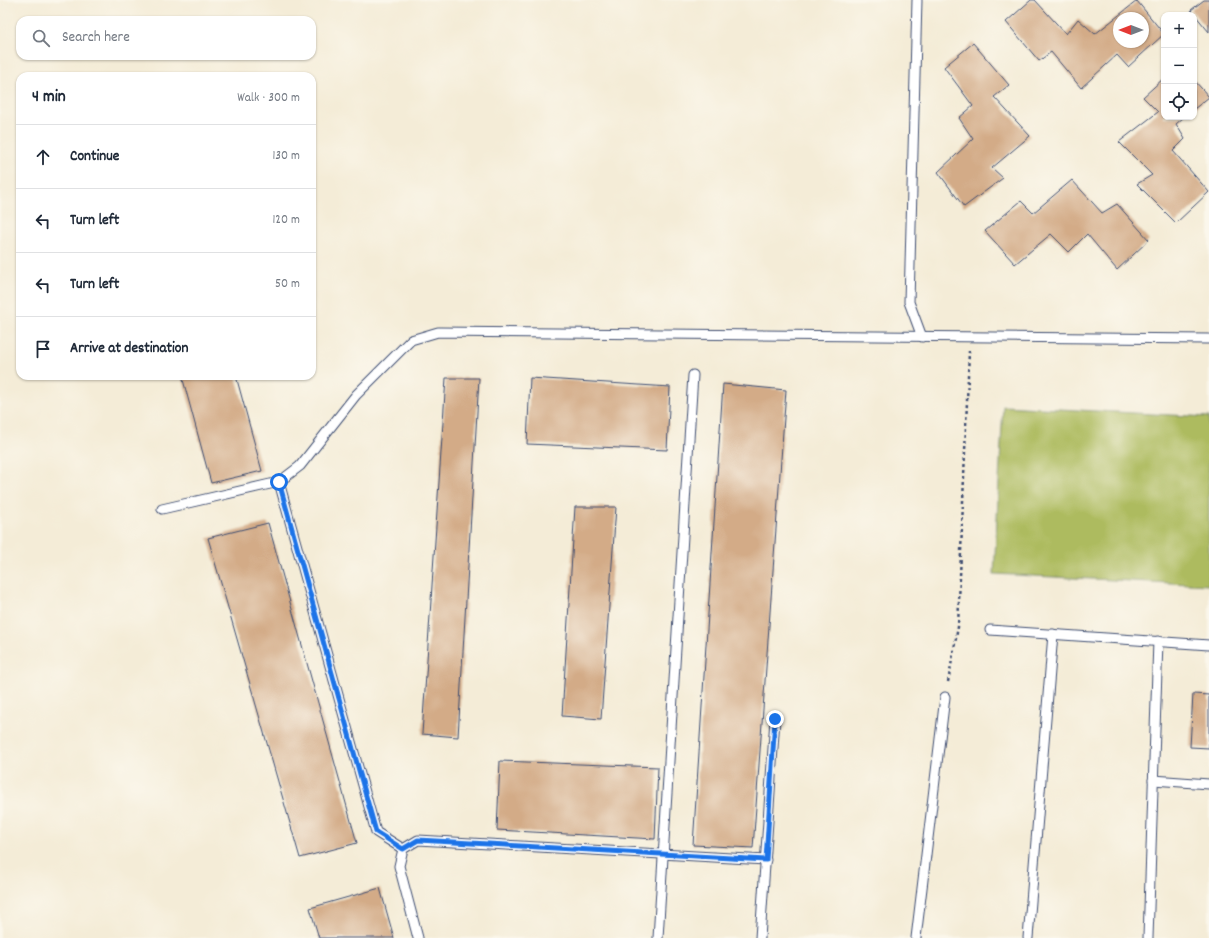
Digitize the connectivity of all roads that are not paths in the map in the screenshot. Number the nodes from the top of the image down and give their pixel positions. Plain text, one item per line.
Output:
1 (917, 0) edge
2 (922, 337) junction
3 (1209, 339) edge
4 (694, 375) dead end
5 (279, 482) junction
6 (162, 509) dead end
7 (990, 630) dead end
8 (1052, 634) junction
9 (1158, 641) junction
10 (1209, 645) edge
11 (945, 697) road end
12 (775, 719) dead end
13 (1153, 780) junction
14 (1209, 784) edge
15 (403, 849) junction
16 (663, 854) junction
17 (766, 860) junction
18 (418, 938) edge
19 (658, 938) edge
20 (760, 938) edge
21 (916, 938) edge
22 (1028, 938) edge
23 (1148, 938) edge

1 - 2 lane
2 - 3 lane
2 - 5 lane
4 - 16 lane
5 - 6 lane
5 - 15 lane
7 - 8 lane
8 - 9 lane
8 - 22 lane
9 - 10 lane
9 - 13 lane
11 - 21 lane
12 - 17 lane
13 - 14 lane
13 - 23 lane
15 - 16 lane
15 - 18 lane
16 - 17 lane
16 - 19 lane
17 - 20 lane

